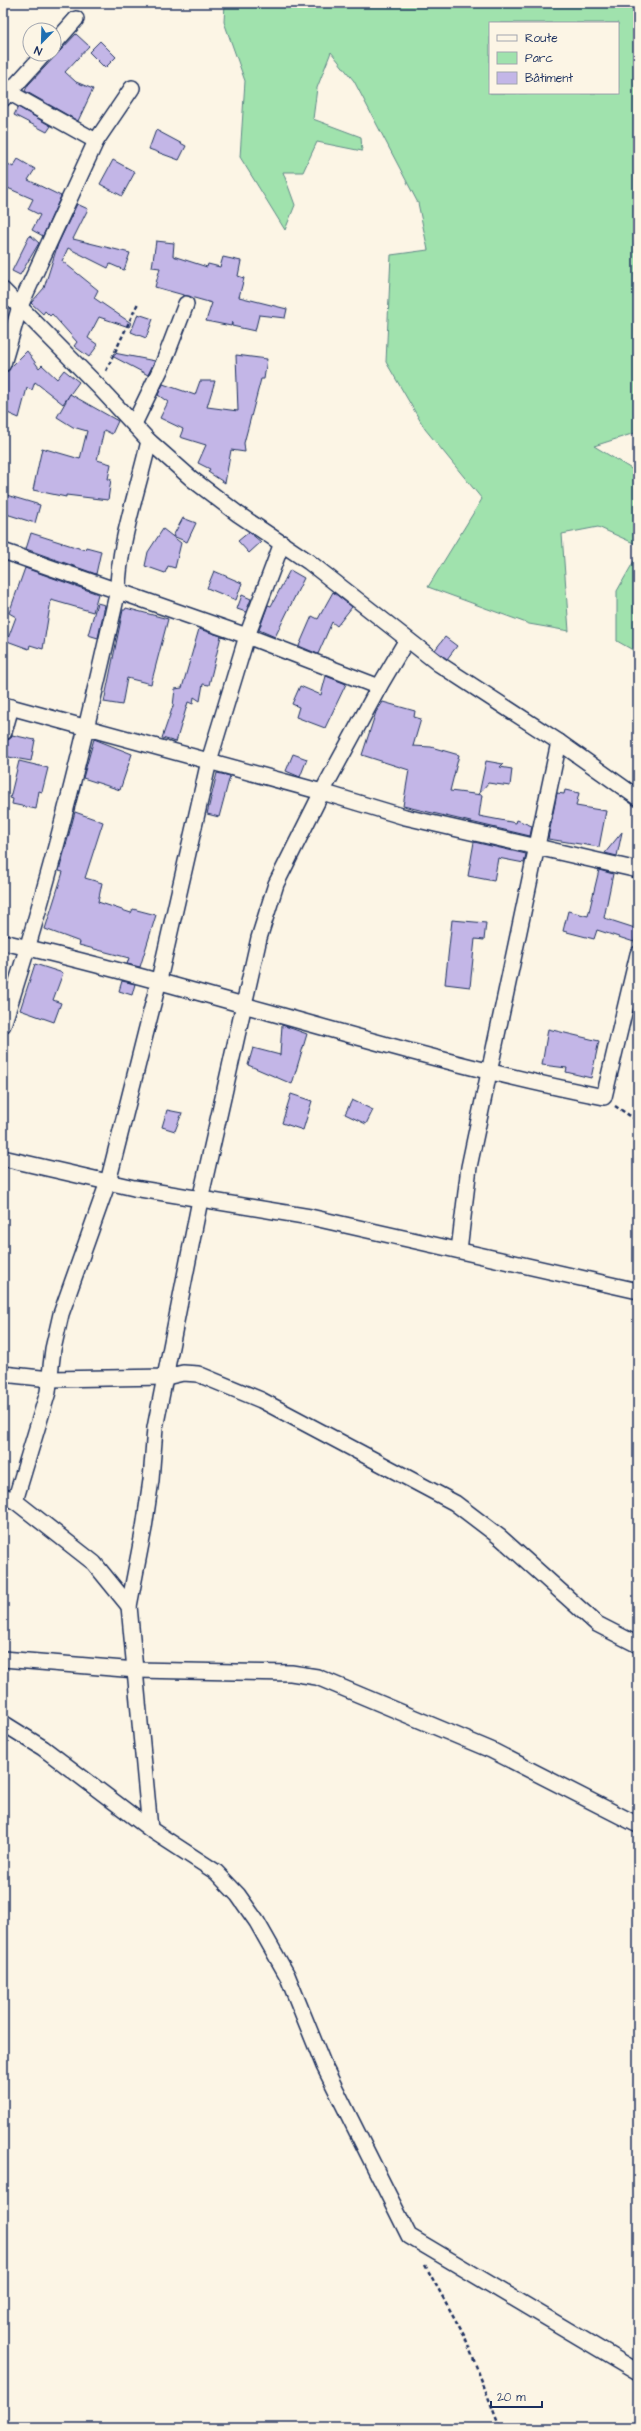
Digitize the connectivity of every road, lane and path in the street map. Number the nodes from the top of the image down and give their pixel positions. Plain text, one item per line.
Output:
1 (76, 19) dead end
2 (62, 35) edge
3 (36, 62) edge
4 (132, 88) dead end
5 (5, 94) edge
6 (96, 141) junction
7 (3, 290) edge
8 (138, 303) dead end
9 (186, 304) dead end
10 (20, 306) junction
11 (3, 364) edge
12 (98, 386) junction
13 (134, 424) junction
14 (149, 441) junction
15 (282, 543) junction
16 (3, 551) edge
17 (118, 590) junction
18 (247, 636) junction
19 (406, 641) junction
20 (379, 686) junction
21 (7, 706) edge
22 (87, 726) junction
23 (4, 732) edge
24 (559, 742) junction
25 (209, 761) junction
26 (322, 792) junction
27 (638, 798) edge
28 (537, 848) junction
29 (638, 870) edge
30 (3, 942) edge
31 (28, 948) junction
32 (638, 954) edge
33 (159, 980) junction
34 (245, 1006) junction
35 (3, 1025) edge
36 (489, 1073) junction
37 (604, 1097) junction
38 (638, 1121) edge
39 (3, 1158) edge
40 (108, 1182) junction
41 (200, 1200) junction
42 (459, 1250) junction
43 (638, 1291) edge
44 (3, 1374) edge
45 (166, 1377) junction
46 (50, 1379) junction
47 (9, 1499) edge
48 (129, 1606) junction
49 (638, 1645) edge
50 (3, 1659) edge
51 (136, 1670) junction
52 (3, 1723) edge
53 (638, 1825) edge
54 (150, 1829) junction
55 (424, 2263) dead end
56 (638, 2372) edge
57 (500, 2428) edge

1 - 2 street
3 - 5 street
4 - 6 street
5 - 6 street
6 - 10 street
7 - 10 street
8 - 12 path
9 - 13 street
10 - 11 street
10 - 12 street
12 - 13 street
13 - 14 street
14 - 15 street
14 - 17 street
15 - 18 street
15 - 19 street
16 - 17 street
17 - 18 street
17 - 22 street
18 - 20 street
18 - 25 street
19 - 20 street
19 - 24 street
20 - 26 street
21 - 22 street
21 - 23 street
22 - 25 street
22 - 31 street
24 - 27 street
24 - 28 street
25 - 26 street
25 - 33 street
26 - 28 street
26 - 34 street
28 - 29 street
28 - 36 street
30 - 31 street
31 - 33 street
31 - 35 street
32 - 37 street
33 - 34 street
33 - 40 street
34 - 36 street
34 - 41 street
36 - 37 street
36 - 42 street
37 - 38 path
39 - 40 street
40 - 41 street
40 - 46 street
41 - 42 street
41 - 45 street
42 - 43 street
44 - 46 street
45 - 46 street
45 - 48 street
45 - 49 street
46 - 47 street
47 - 48 street
48 - 51 street
50 - 51 street
51 - 53 street
51 - 54 street
52 - 54 street
54 - 56 street
55 - 57 path

